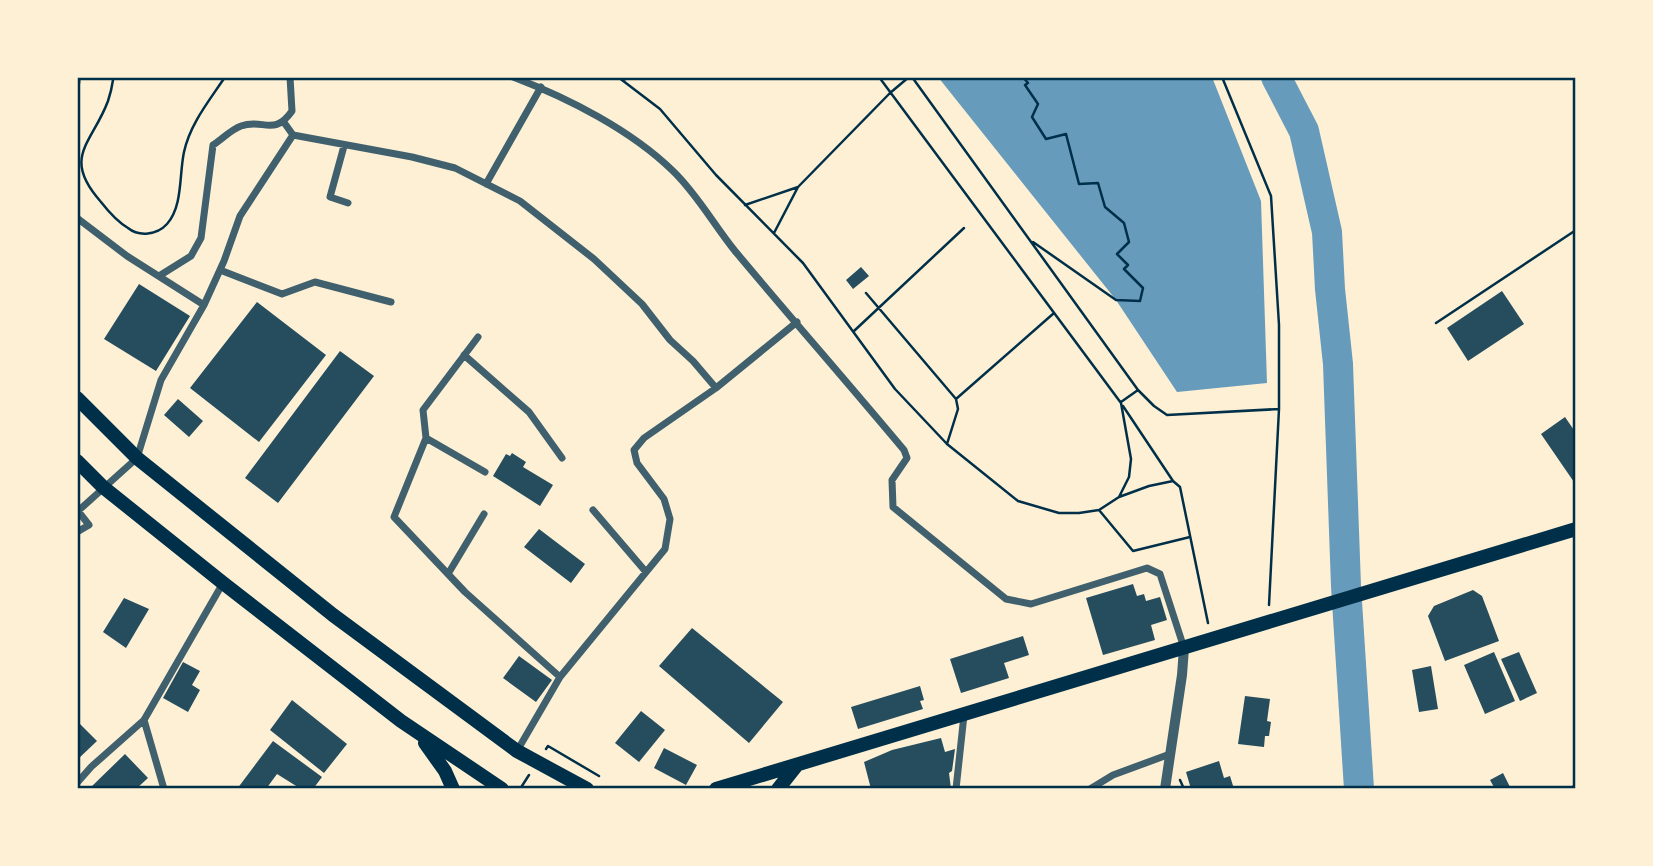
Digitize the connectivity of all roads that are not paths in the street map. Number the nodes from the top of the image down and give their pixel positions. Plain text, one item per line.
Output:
1 (290, 77) edge
2 (513, 77) edge
3 (541, 88) junction
4 (283, 121) junction
5 (293, 135) junction
6 (344, 146) junction
7 (486, 184) junction
8 (348, 203) dead end
9 (77, 218) edge
10 (220, 270) junction
11 (159, 276) junction
12 (391, 302) dead end
13 (204, 305) junction
14 (797, 322) junction
15 (478, 337) dead end
16 (464, 355) junction
17 (716, 388) junction
18 (77, 398) edge
19 (426, 438) junction
20 (137, 458) junction
21 (562, 458) dead end
22 (77, 461) edge
23 (485, 472) dead end
24 (103, 487) junction
25 (593, 510) dead end
26 (77, 511) edge
27 (484, 514) dead end
28 (1576, 529) edge
29 (77, 532) edge
30 (646, 572) junction
31 (448, 575) junction
32 (223, 583) junction
33 (1184, 648) junction
34 (560, 677) junction
35 (964, 715) junction
36 (144, 720) junction
37 (401, 720) junction
38 (517, 751) junction
39 (1170, 754) junction
40 (798, 764) junction
41 (77, 783) edge
42 (958, 788) edge
43 (164, 789) edge
44 (453, 789) edge
45 (502, 789) edge
46 (587, 789) edge
47 (716, 789) edge
48 (778, 789) edge
49 (1090, 789) edge
50 (1165, 789) edge

1 - 4 street
2 - 3 street
3 - 7 street
3 - 14 street
4 - 5 street
4 - 11 street
5 - 6 street
5 - 10 street
6 - 7 street
6 - 8 street
7 - 17 street
9 - 11 street
10 - 12 street
10 - 13 street
11 - 13 street
13 - 20 street
14 - 17 street
14 - 33 street
15 - 16 street
16 - 19 street
16 - 21 street
17 - 30 street
18 - 20 main road
19 - 23 street
19 - 31 street
20 - 24 street
20 - 38 main road
22 - 24 main road
24 - 26 street
24 - 32 main road
25 - 30 street
26 - 29 street
27 - 31 street
28 - 33 main road
30 - 34 street
31 - 34 street
32 - 36 street
32 - 37 main road
33 - 35 main road
33 - 39 street
34 - 38 street
35 - 40 main road
35 - 42 street
36 - 41 street
36 - 43 street
37 - 44 main road
37 - 45 main road
38 - 46 main road
39 - 49 street
39 - 50 street
40 - 47 main road
40 - 48 main road

